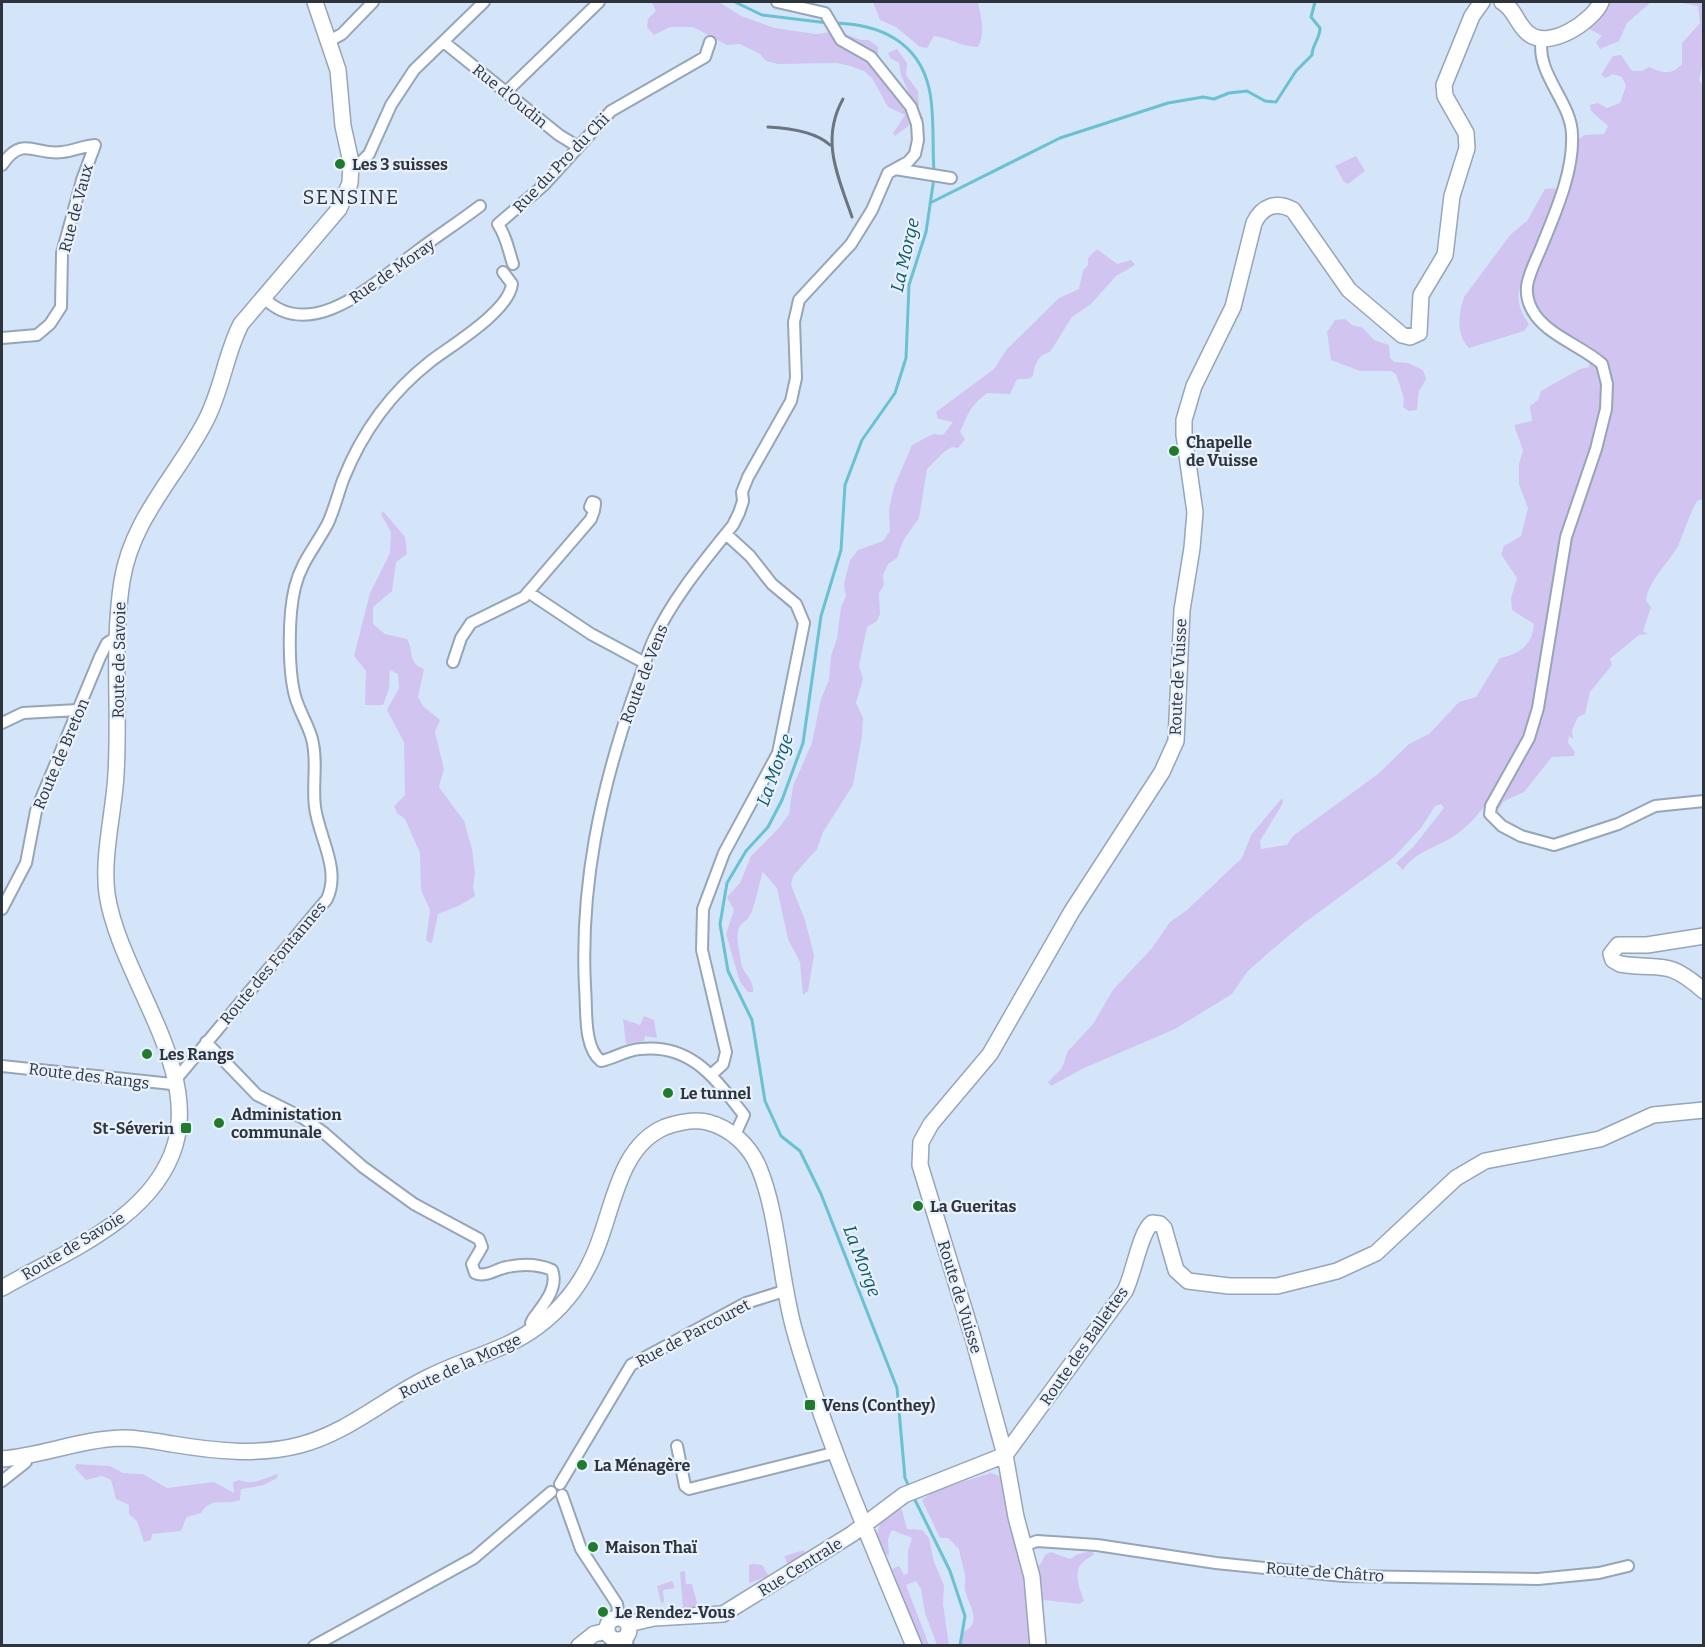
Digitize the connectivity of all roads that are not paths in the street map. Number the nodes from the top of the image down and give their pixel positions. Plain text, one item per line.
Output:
1 (315, 2) edge
2 (373, 2) edge
3 (484, 2) edge
4 (599, 2) edge
5 (777, 2) edge
6 (1482, 2) edge
7 (1502, 2) edge
8 (1601, 2) edge
9 (1542, 39) junction
10 (328, 41) junction
11 (711, 42) dead end
12 (445, 43) junction
13 (506, 92) junction
14 (578, 146) junction
15 (351, 162) junction
16 (2, 165) edge
17 (895, 169) junction
18 (948, 178) dead end
19 (480, 206) dead end
20 (513, 264) dead end
21 (503, 272) dead end
22 (263, 297) junction
23 (2, 338) edge
24 (594, 511) dead end
25 (726, 534) junction
26 (528, 592) junction
27 (117, 637) junction
28 (453, 662) dead end
29 (645, 663) junction
30 (78, 710) junction
31 (2, 723) edge
32 (1704, 801) edge
33 (2, 909) edge
34 (1704, 936) edge
35 (1704, 991) edge
36 (206, 1042) junction
37 (2, 1066) edge
38 (711, 1075) junction
39 (176, 1082) junction
40 (1704, 1110) edge
41 (735, 1135) junction
42 (2, 1288) edge
43 (784, 1291) junction
44 (535, 1329) junction
45 (677, 1446) dead end
46 (837, 1452) junction
47 (1005, 1455) junction
48 (26, 1456) junction
49 (2, 1459) edge
50 (2, 1481) edge
51 (557, 1494) junction
52 (865, 1525) junction
53 (1023, 1546) junction
54 (1628, 1566) dead end
55 (620, 1634) edge
56 (314, 1646) edge
57 (579, 1646) edge
58 (914, 1646) edge
59 (1038, 1646) edge

1 - 10 street, Route de Savoie
2 - 10 street
3 - 12 street
4 - 13 street
5 - 17 street, Route de Vens
6 - 47 street, Route de Vuisse
7 - 9 street
8 - 9 street
9 - 32 street
10 - 15 street, Route de Savoie
11 - 14 street, Rue du Pro du Chi
12 - 13 street, Rue d'Oudin
12 - 15 street
13 - 14 street, Rue d'Oudin
14 - 20 street, Rue du Pro du Chi
15 - 22 street, Route de Savoie
16 - 23 street, Rue de Vaux
17 - 18 street
17 - 25 street, Route de Vens
19 - 22 street, Rue de Moray
21 - 36 street, Route des Fontannes
22 - 27 street, Route de Savoie
24 - 26 street
25 - 29 street, Route de Vens
25 - 38 street
26 - 28 street
26 - 29 street
27 - 30 street, Route de Breton
27 - 39 street, Route de Savoie
29 - 38 street, Route de Vens
30 - 31 street
30 - 33 street, Route de Breton
34 - 35 street
36 - 39 street, Route des Fontannes
36 - 44 street
37 - 39 street, Route des Rangs
38 - 41 street
39 - 42 street, Route de Savoie
40 - 47 street, Route des Ballettes
41 - 43 street, Route de la Morge
41 - 44 street, Route de la Morge
43 - 46 street, Route de la Morge
43 - 51 street, Rue de Parcouret
44 - 48 street, Route de la Morge
45 - 46 street
46 - 52 street, Route de la Morge
47 - 52 street, Rue Centrale
47 - 53 street, Route de Vuisse
48 - 49 street, Route de la Morge
48 - 50 street
51 - 55 street
51 - 56 street, Rue de Parcouret
52 - 55 street, Rue Centrale
52 - 58 street, Route de la Morge
53 - 54 street, Route de Châtro
53 - 59 street, Route de Vuisse
55 - 57 street, Rue Centrale

